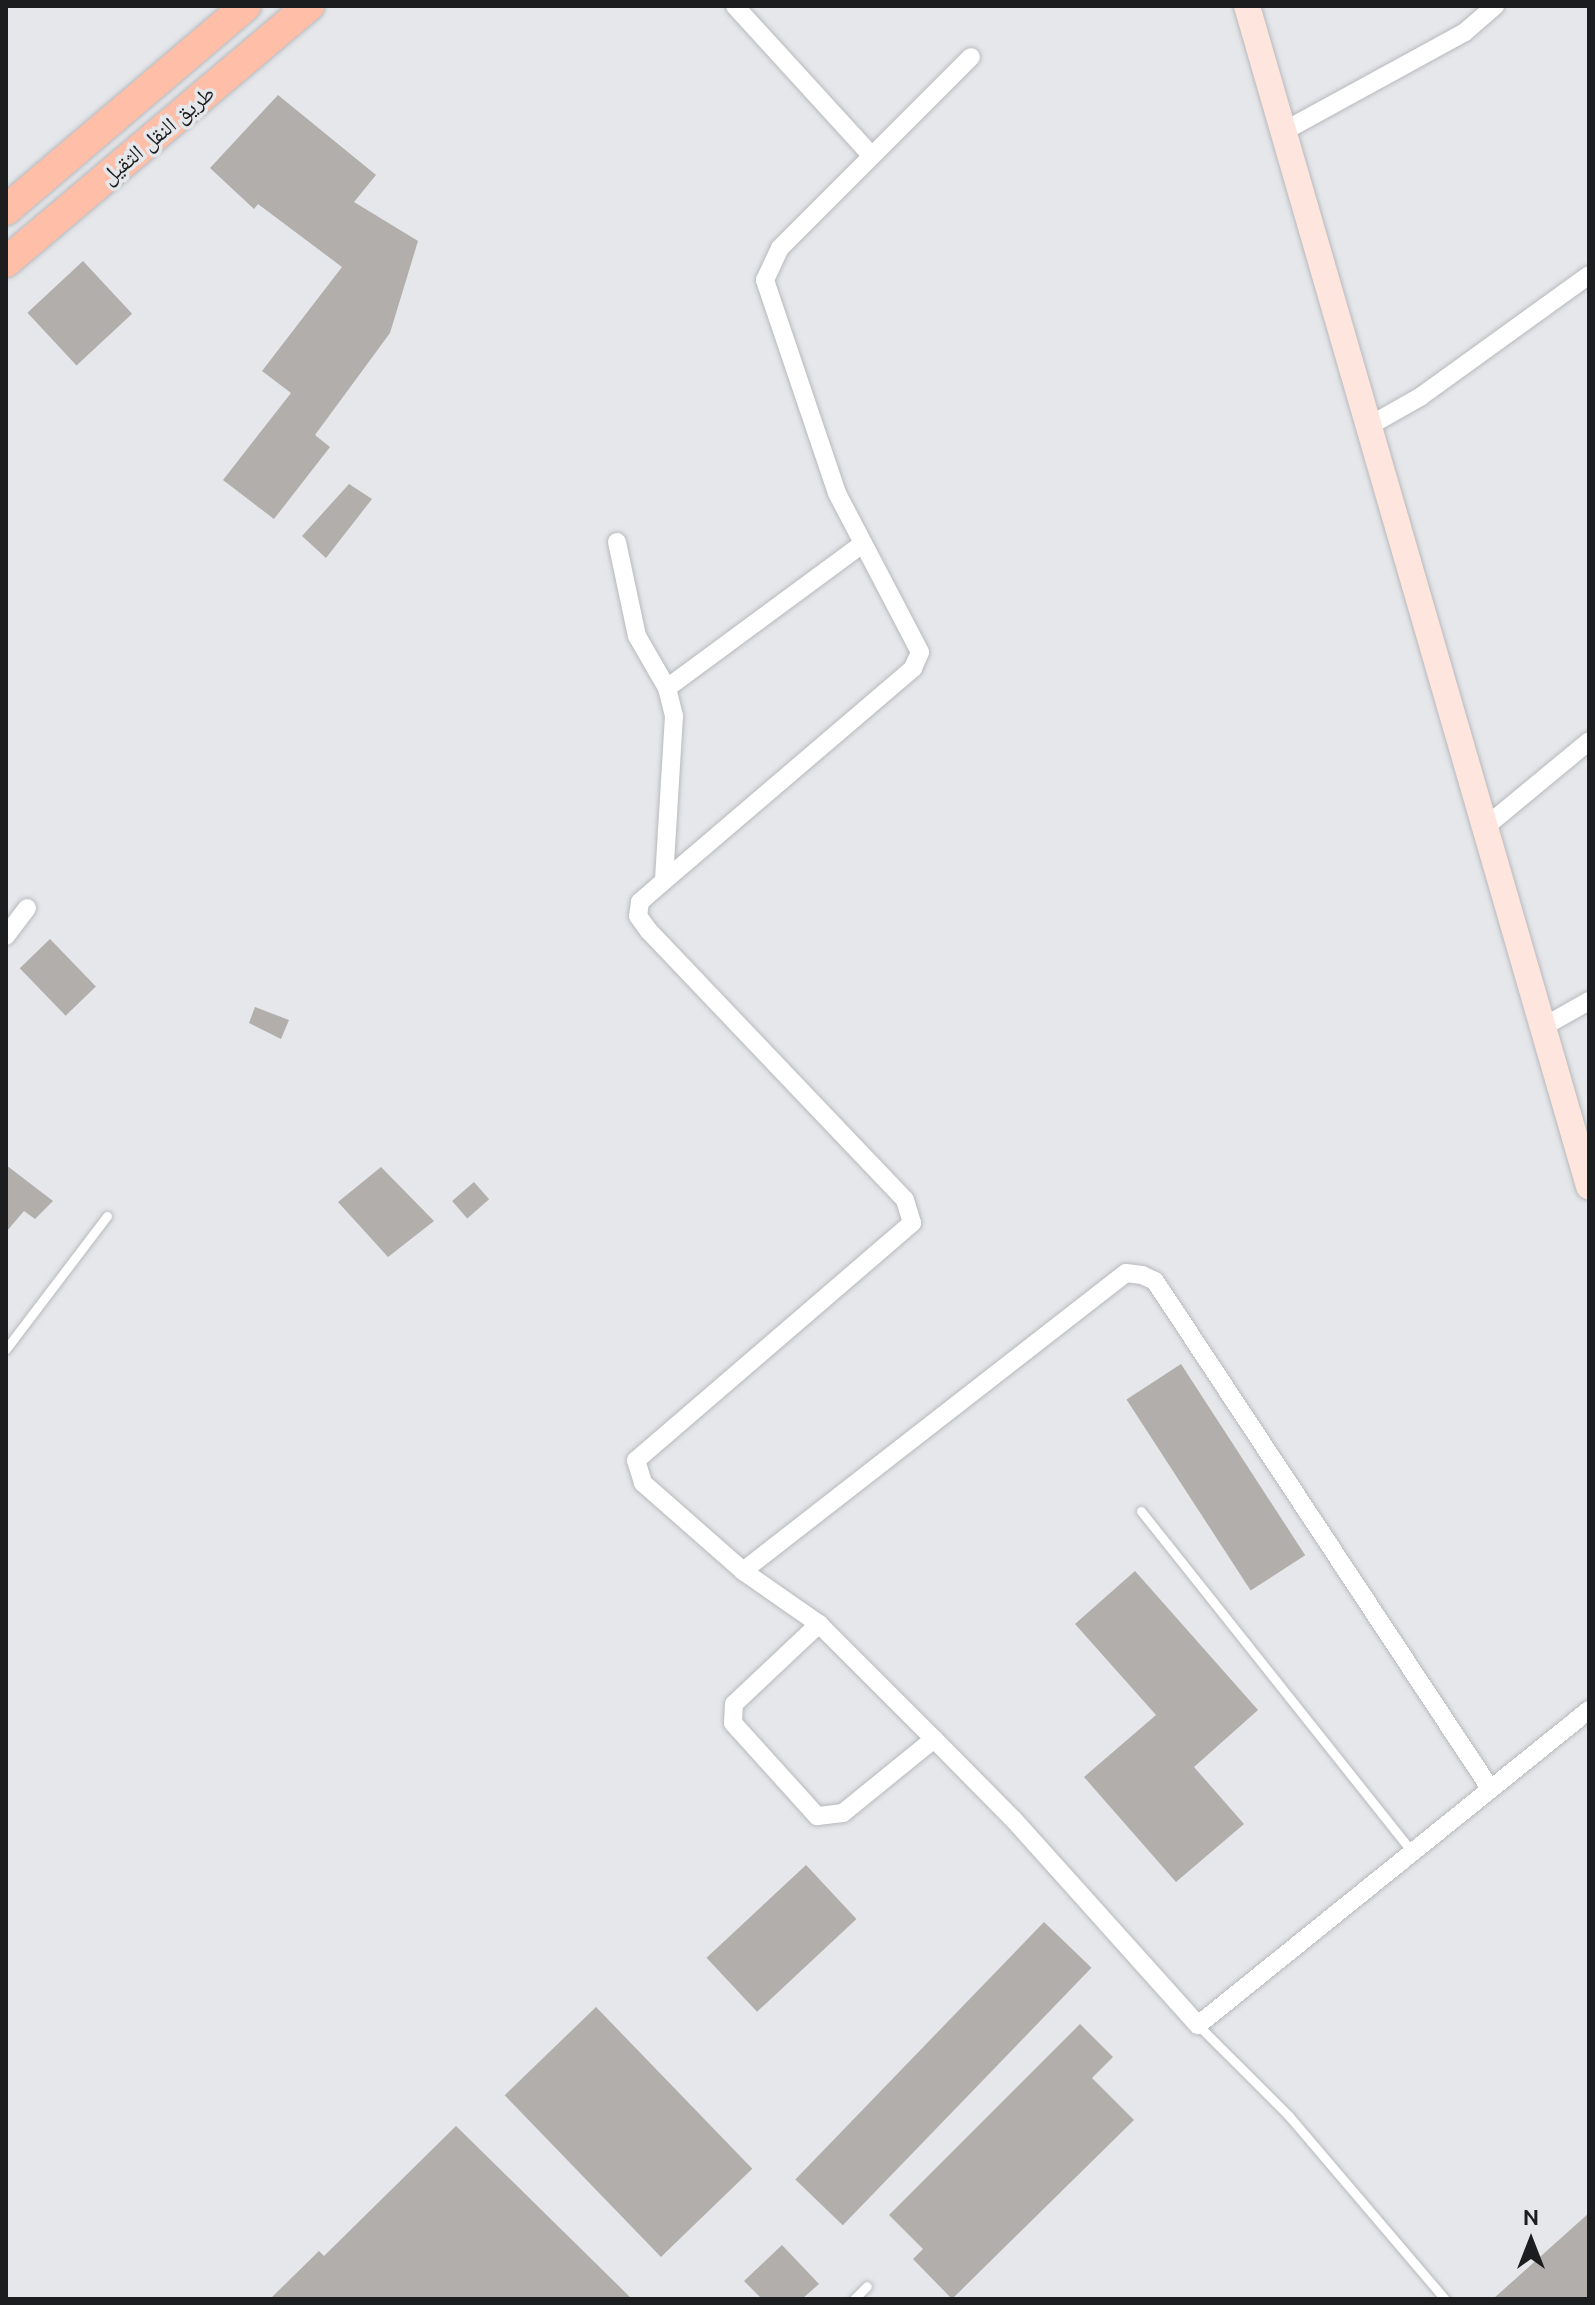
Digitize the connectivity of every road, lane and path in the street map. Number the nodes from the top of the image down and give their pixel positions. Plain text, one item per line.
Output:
1 (246, 6) edge
2 (309, 6) edge
3 (735, 6) edge
4 (1247, 6) edge
5 (1495, 6) edge
6 (971, 57) dead end
7 (1286, 130) junction
8 (870, 154) junction
9 (6, 210) edge
10 (6, 262) edge
11 (1589, 275) edge
12 (1369, 426) junction
13 (617, 542) dead end
14 (861, 545) junction
15 (667, 688) junction
16 (1589, 741) edge
17 (1484, 828) junction
18 (664, 881) junction
19 (27, 908) dead end
20 (6, 936) edge
21 (1589, 1001) edge
22 (1543, 1027) junction
23 (1589, 1186) edge
24 (107, 1216) dead end
25 (6, 1349) edge
26 (1141, 1511) dead end
27 (743, 1571) junction
28 (819, 1624) junction
29 (1589, 1710) edge
30 (934, 1739) junction
31 (1488, 1785) junction
32 (1414, 1855) junction
33 (1198, 2025) junction
34 (867, 2286) dead end
35 (854, 2299) edge
36 (1445, 2299) edge

1 - 9 highway, طريق النقل الثقيل
2 - 10 highway, طريق النقل الثقيل
3 - 8 street
4 - 7 main road
5 - 7 street
6 - 8 street
7 - 12 main road
8 - 14 street
11 - 12 street
12 - 17 main road
13 - 15 street
14 - 15 street
14 - 18 street
15 - 18 street
16 - 17 street
17 - 22 main road
18 - 27 street
19 - 20 street
21 - 22 street
22 - 23 main road
24 - 25 lane
26 - 32 lane
27 - 28 street
27 - 31 street
28 - 30 street
28 - 30 street
29 - 31 street
30 - 33 street
31 - 32 street
32 - 33 street
33 - 36 lane
34 - 35 lane

